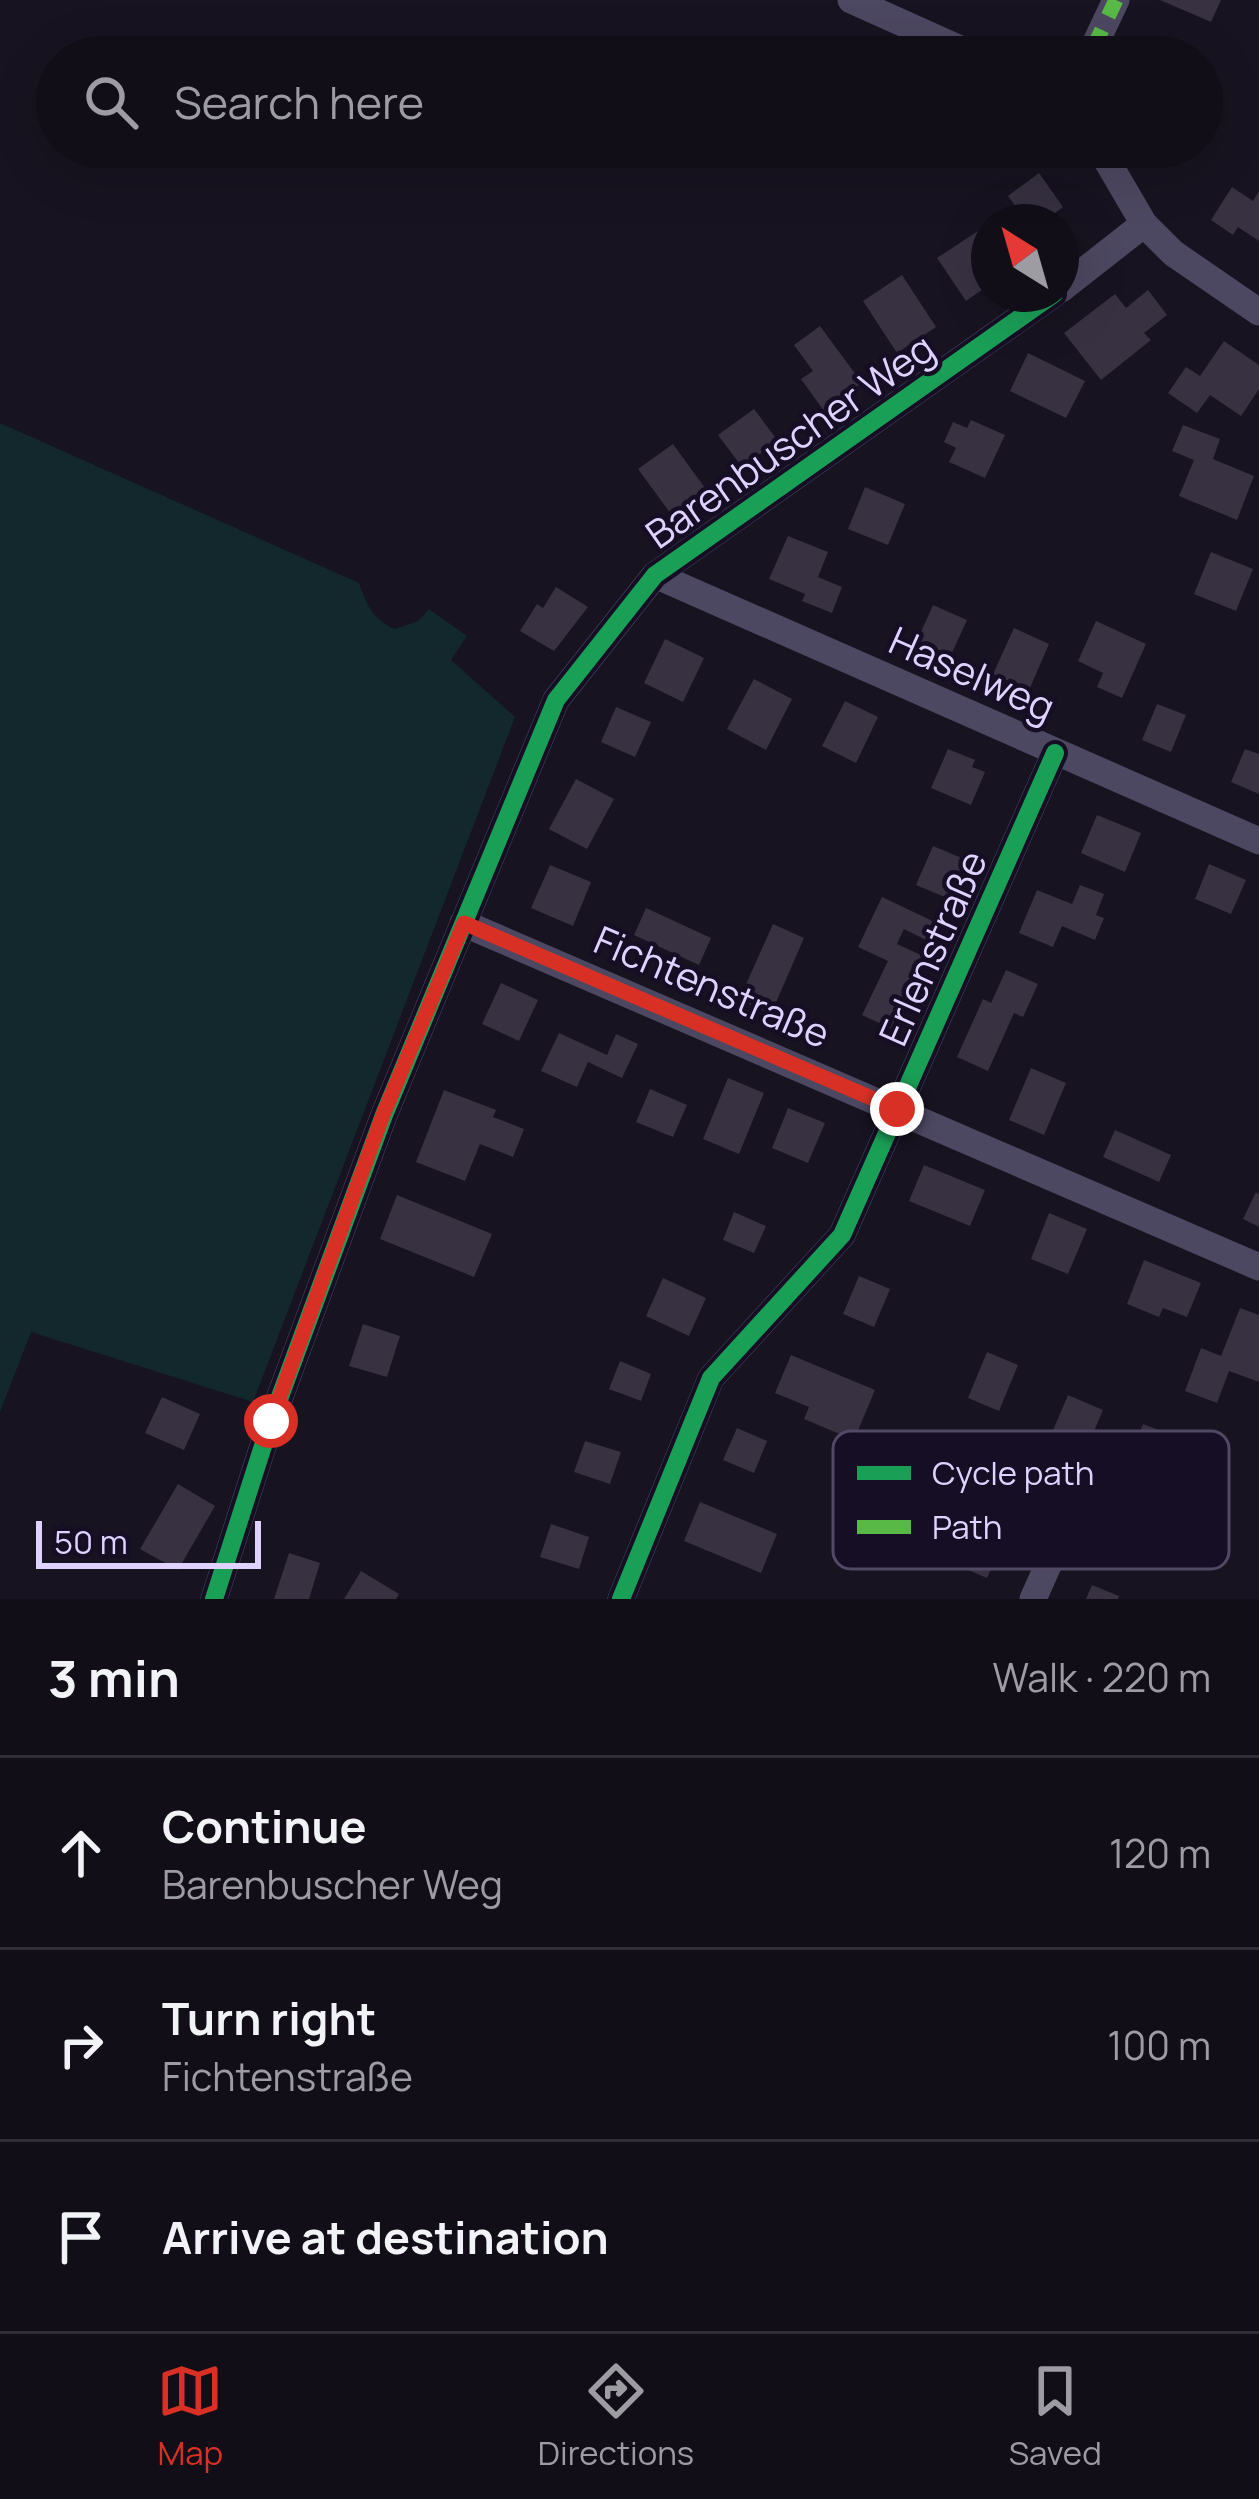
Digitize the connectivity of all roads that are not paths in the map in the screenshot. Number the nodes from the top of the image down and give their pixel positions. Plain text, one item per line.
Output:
1 (851, 0) edge
2 (1116, 0) edge
3 (931, 36) edge
4 (1099, 36) edge
5 (1111, 168) edge
6 (1144, 224) junction
7 (1079, 275) edge
8 (1028, 312) edge
9 (1259, 312) edge
10 (655, 575) junction
11 (1055, 753) junction
12 (1259, 841) edge
13 (464, 923) junction
14 (897, 1109) junction
15 (1259, 1267) edge
16 (1046, 1569) edge
17 (214, 1599) edge
18 (621, 1599) edge
19 (1033, 1599) edge

1 - 3 street
2 - 4 street
5 - 6 street
6 - 7 street, Barenbuscher Weg
6 - 9 street
8 - 10 street, Barenbuscher Weg
10 - 11 street, Haselweg
10 - 13 street, Barenbuscher Weg
11 - 12 street, Haselweg
11 - 14 street, Erlenstraße
13 - 14 street, Fichtenstraße
13 - 17 street, Barenbuscher Weg
14 - 15 street, Fichtenstraße
14 - 18 street, Erlenstraße
16 - 19 street

